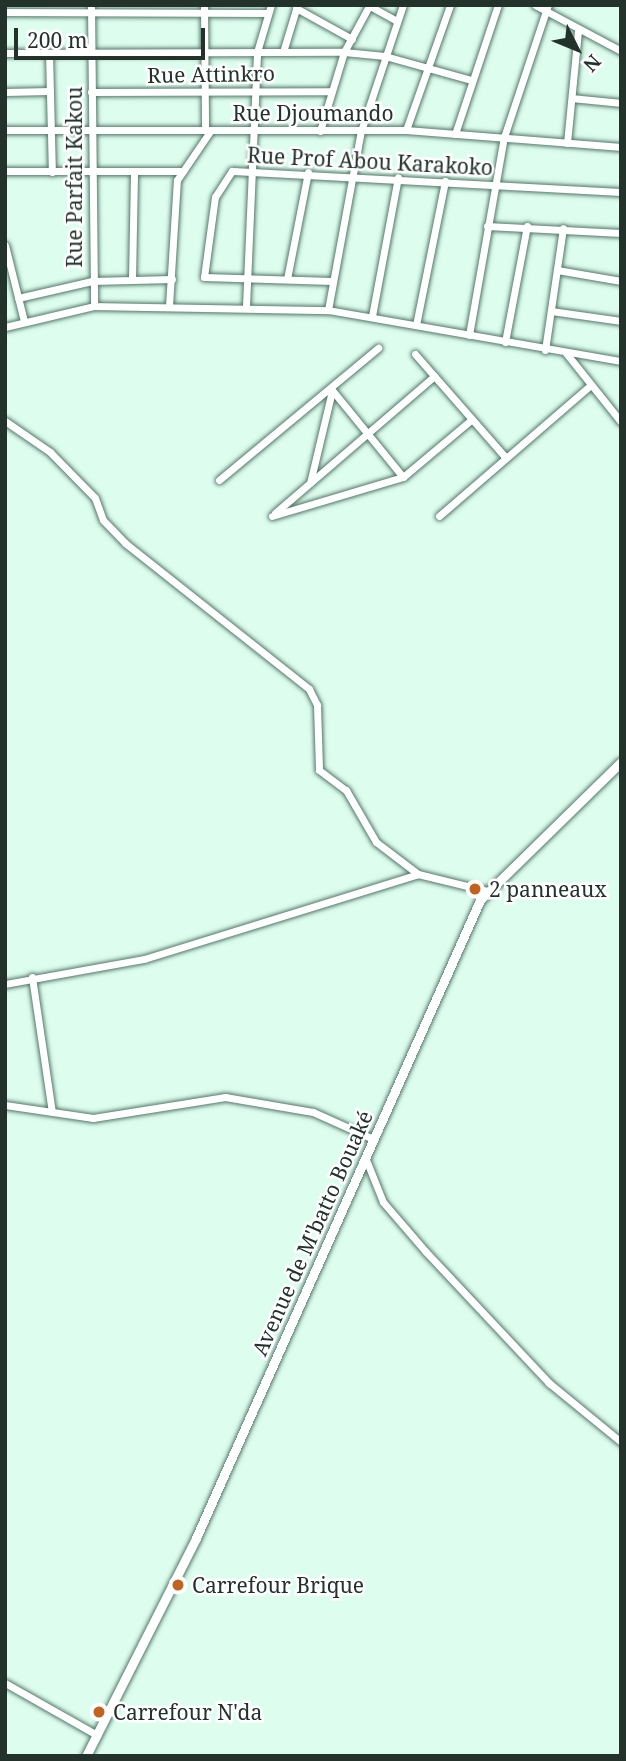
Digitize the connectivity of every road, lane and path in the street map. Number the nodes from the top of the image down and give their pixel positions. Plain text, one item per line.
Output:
1 (168, 5) edge
2 (402, 5) edge
3 (450, 5) edge
4 (498, 5) edge
5 (535, 5) edge
6 (297, 6) edge
7 (369, 6) edge
8 (269, 9) edge
9 (547, 9) edge
10 (91, 10) edge
11 (204, 10) edge
12 (5, 12) edge
13 (168, 14) junction
14 (397, 21) junction
15 (578, 30) junction
16 (352, 39) junction
17 (621, 51) edge
18 (204, 52) junction
19 (257, 52) junction
20 (283, 52) junction
21 (344, 52) junction
22 (5, 53) edge
23 (49, 53) junction
24 (91, 53) junction
25 (385, 55) junction
26 (430, 67) junction
27 (471, 80) junction
28 (257, 90) junction
29 (50, 91) junction
30 (205, 91) junction
31 (331, 91) junction
32 (5, 92) edge
33 (91, 92) junction
34 (572, 98) junction
35 (621, 103) edge
36 (92, 129) junction
37 (5, 130) edge
38 (51, 130) junction
39 (208, 130) junction
40 (257, 130) junction
41 (320, 131) junction
42 (360, 131) junction
43 (407, 131) junction
44 (454, 134) junction
45 (504, 137) junction
46 (567, 143) junction
47 (621, 147) edge
48 (5, 171) edge
49 (92, 171) junction
50 (134, 171) junction
51 (183, 171) junction
52 (255, 171) junction
53 (52, 172) junction
54 (309, 172) junction
55 (352, 173) junction
56 (398, 177) junction
57 (444, 181) junction
58 (494, 185) junction
59 (621, 192) edge
60 (487, 226) junction
61 (527, 226) junction
62 (563, 228) junction
63 (621, 233) edge
64 (5, 245) edge
65 (557, 270) junction
66 (248, 278) junction
67 (132, 279) junction
68 (172, 279) junction
69 (288, 279) junction
70 (92, 281) junction
71 (621, 281) edge
72 (332, 282) junction
73 (18, 298) junction
74 (94, 306) junction
75 (169, 306) junction
76 (246, 306) junction
77 (328, 310) junction
78 (551, 310) junction
79 (372, 316) junction
80 (24, 321) junction
81 (621, 321) edge
82 (416, 325) junction
83 (5, 327) edge
84 (469, 335) junction
85 (505, 342) junction
86 (378, 348) dead end
87 (545, 350) junction
88 (565, 353) junction
89 (415, 354) dead end
90 (621, 361) edge
91 (434, 376) junction
92 (591, 385) junction
93 (332, 390) junction
94 (472, 419) junction
95 (5, 421) edge
96 (621, 422) edge
97 (366, 435) junction
98 (506, 458) junction
99 (403, 477) junction
100 (219, 480) dead end
101 (310, 483) junction
102 (439, 516) dead end
103 (621, 761) edge
104 (418, 874) junction
105 (488, 891) junction
106 (32, 977) junction
107 (5, 984) edge
108 (5, 1104) edge
109 (52, 1112) junction
110 (373, 1139) junction
111 (365, 1156) junction
112 (621, 1442) edge
113 (5, 1683) edge
114 (97, 1735) junction
115 (86, 1756) edge

1 - 13 street
2 - 14 street
3 - 26 street
4 - 27 street
5 - 9 street
6 - 16 street
6 - 20 street
7 - 14 street
7 - 16 street
8 - 11 street
8 - 19 street
9 - 15 street
9 - 45 street
10 - 12 street
10 - 13 street
10 - 24 street, Rue Parfait Kakou
11 - 13 street
11 - 18 street
14 - 25 street
15 - 17 street
15 - 34 street
16 - 21 street
18 - 19 street
18 - 24 street
18 - 30 street
19 - 20 street
19 - 28 street
20 - 21 street
21 - 25 street
21 - 31 street
22 - 23 street
23 - 24 street
23 - 29 street
24 - 33 street, Rue Parfait Kakou
25 - 26 street
25 - 42 street
26 - 27 street
26 - 43 street
27 - 44 street
28 - 30 street, Rue Attinkro
28 - 31 street, Rue Attinkro
28 - 40 street
29 - 32 street
29 - 38 street
30 - 33 street, Rue Attinkro
30 - 39 street
31 - 41 street
33 - 36 street, Rue Parfait Kakou
34 - 35 street
34 - 46 street
36 - 38 street, Rue Djoumando
36 - 39 street, Rue Djoumando
36 - 49 street, Rue Parfait Kakou
37 - 38 street, Rue Djoumando
38 - 53 street
39 - 40 street, Rue Djoumando
39 - 51 street
40 - 41 street, Rue Djoumando
40 - 52 street
41 - 42 street, Rue Djoumando
42 - 43 street, Rue Djoumando
42 - 55 street
43 - 44 street, Rue Djoumando
44 - 45 street, Rue Djoumando
45 - 46 street, Rue Djoumando
45 - 58 street
46 - 47 street, Rue Djoumando
48 - 53 street
49 - 50 street
49 - 53 street
49 - 70 street, Rue Parfait Kakou
50 - 51 street
50 - 67 street
51 - 68 street
52 - 54 street, Rue Prof Abou Karakoko
52 - 66 street
52 - 66 street, Rue Prof Abou Karakoko
54 - 55 street, Rue Prof Abou Karakoko
54 - 69 street
55 - 56 street, Rue Prof Abou Karakoko
55 - 72 street
56 - 57 street, Rue Prof Abou Karakoko
56 - 79 street
57 - 58 street, Rue Prof Abou Karakoko
57 - 82 street
58 - 59 street, Rue Prof Abou Karakoko
58 - 60 street
60 - 61 street
60 - 84 street
61 - 62 street
61 - 85 street
62 - 63 street
62 - 65 street
64 - 73 street
65 - 71 street
65 - 78 street
66 - 69 street, Rue Prof Abou Karakoko
66 - 76 street
67 - 68 street
67 - 70 street
68 - 75 street
69 - 72 street, Rue Prof Abou Karakoko
70 - 73 street
70 - 74 street, Rue Parfait Kakou
72 - 77 street
73 - 80 street
74 - 75 street
74 - 80 street
75 - 76 street
76 - 77 street
77 - 79 street
78 - 81 street
78 - 87 street
79 - 82 street
80 - 83 street
82 - 84 street
84 - 85 street
85 - 87 street
86 - 93 street
87 - 88 street
88 - 90 street
88 - 92 street
89 - 91 street
91 - 94 street
91 - 97 street
92 - 96 street
92 - 98 street
93 - 97 street
93 - 100 street
93 - 101 street
94 - 98 street
94 - 99 street
95 - 104 street
97 - 99 street
97 - 101 street
98 - 102 street
99 - 101 street
103 - 105 street, Avenue de M'batto Bouaké
104 - 105 street
104 - 106 street
105 - 110 street, Avenue de M'batto Bouaké
106 - 107 street
106 - 109 street
108 - 109 street
109 - 110 street
110 - 111 street, Avenue de M'batto Bouaké
111 - 112 street
111 - 114 street, Avenue de M'batto Bouaké
113 - 114 street
114 - 115 street, Avenue de M'batto Bouaké

